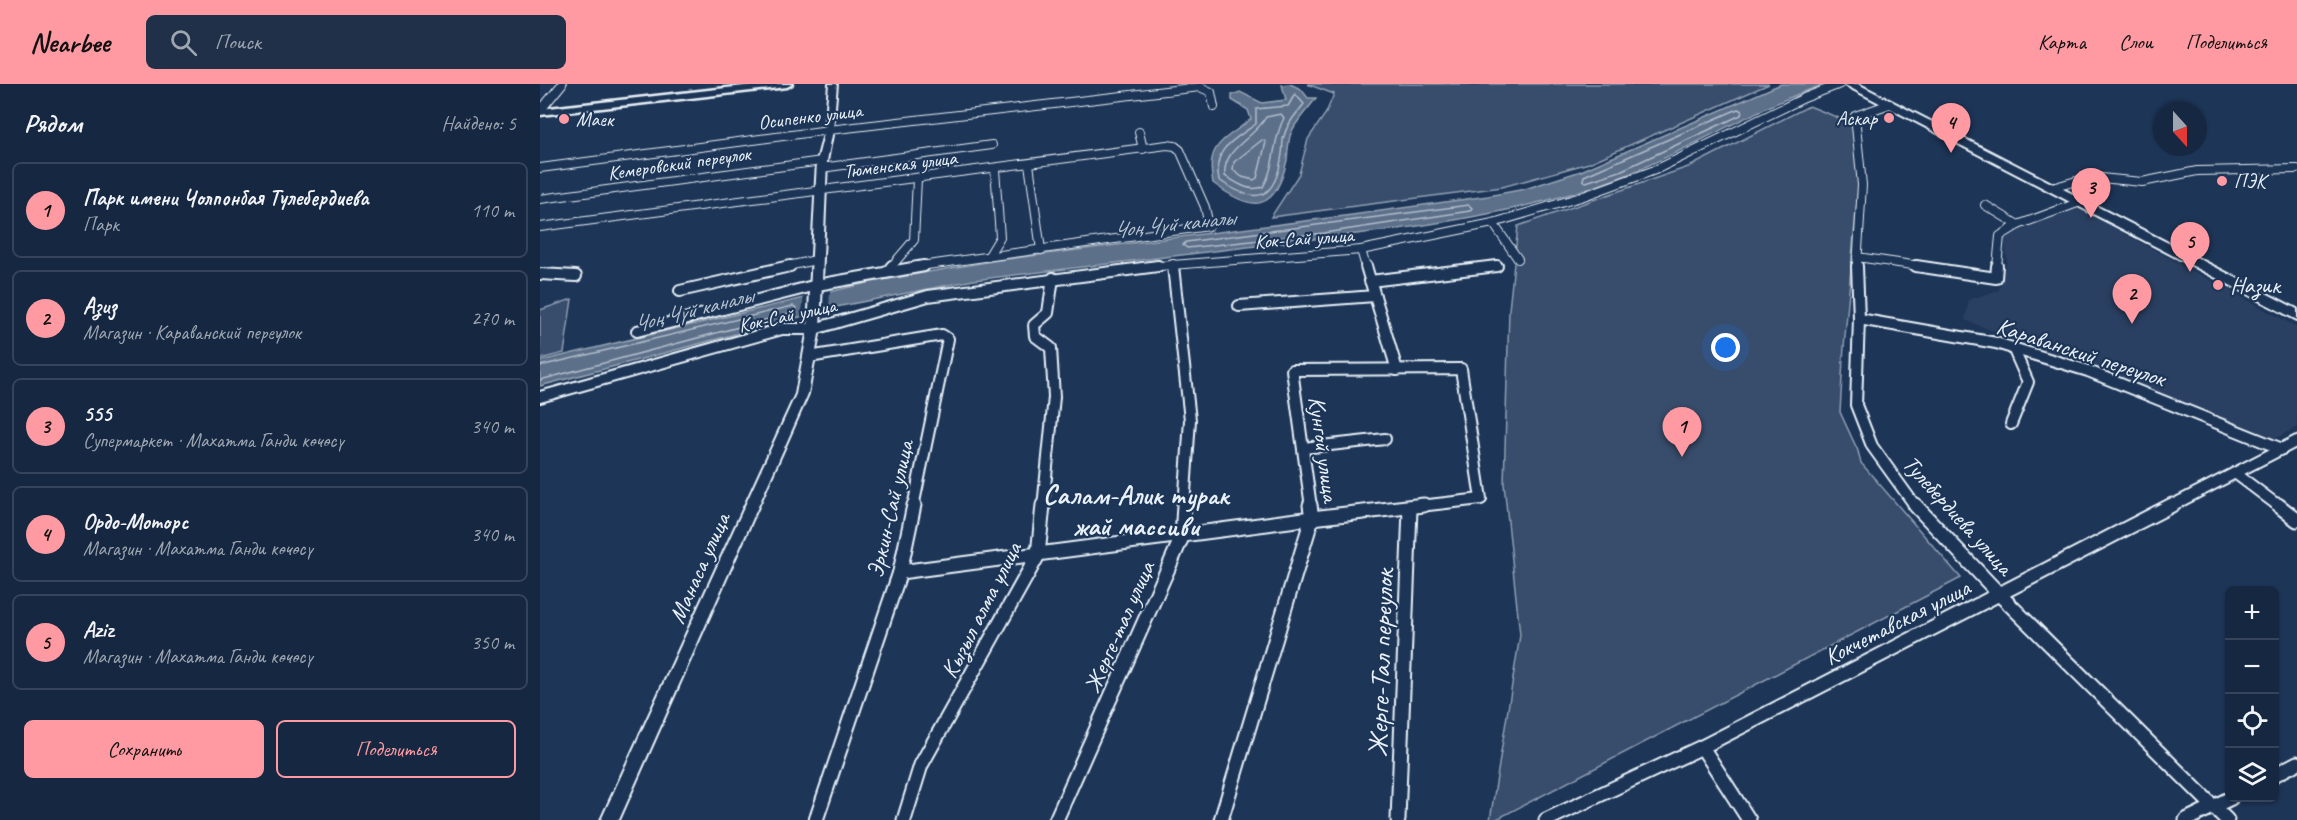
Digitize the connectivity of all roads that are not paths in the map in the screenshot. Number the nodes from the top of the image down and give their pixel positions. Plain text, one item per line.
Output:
1 (562, 84) edge
2 (787, 84) edge
3 (833, 84) edge
4 (1840, 84) edge
5 (1849, 84) edge
6 (1890, 104) junction
7 (1214, 107) dead end
8 (540, 111) edge
9 (829, 130) junction
10 (1139, 132) dead end
11 (992, 145) dead end
12 (1143, 148) junction
13 (821, 164) junction
14 (1029, 164) junction
15 (540, 168) edge
16 (995, 169) junction
17 (2297, 169) edge
18 (2297, 174) edge
19 (2297, 178) edge
20 (917, 179) junction
21 (2052, 188) junction
22 (820, 190) junction
23 (540, 199) edge
24 (2080, 202) junction
25 (1985, 205) dead end
26 (1494, 223) junction
27 (2018, 225) junction
28 (540, 227) edge
29 (1041, 250) junction
30 (1361, 250) junction
31 (1857, 256) junction
32 (988, 257) junction
33 (1518, 259) dead end
34 (816, 260) junction
35 (1173, 264) junction
36 (1497, 266) dead end
37 (888, 271) junction
38 (540, 274) edge
39 (576, 276) dead end
40 (1053, 278) junction
41 (1371, 280) junction
42 (817, 287) junction
43 (680, 291) dead end
44 (1375, 296) junction
45 (1239, 306) dead end
46 (2297, 315) edge
47 (1859, 319) junction
48 (814, 324) junction
49 (637, 331) dead end
50 (2013, 348) junction
51 (809, 357) junction
52 (1397, 370) junction
53 (540, 397) edge
54 (2011, 424) dead end
55 (1385, 439) dead end
56 (2297, 441) edge
57 (1303, 448) junction
58 (2282, 449) junction
59 (2235, 473) junction
60 (1410, 508) junction
61 (1312, 518) junction
62 (2297, 520) edge
63 (1182, 537) junction
64 (1038, 555) junction
65 (900, 572) junction
66 (2000, 595) junction
67 (1702, 747) junction
68 (2297, 763) edge
69 (2279, 772) edge
70 (2225, 801) edge
71 (2213, 807) junction
72 (610, 820) edge
73 (816, 820) edge
74 (904, 820) edge
75 (1056, 820) edge
76 (1221, 820) edge
77 (1398, 820) edge
78 (1546, 820) edge
79 (1749, 820) edge
80 (2187, 820) edge
81 (2227, 820) edge

1 - 8 street
2 - 8 main road
3 - 9 street
4 - 26 street, Кок-Сай улица
5 - 6 main road
6 - 21 main road
6 - 31 street, Тулебердиева улица
7 - 9 street, Осипенко улица
9 - 13 street
9 - 15 street, Осипенко улица
10 - 12 street
11 - 13 street, Кемеровский переулок
12 - 14 street, Тюменская улица
12 - 29 street, Тюменская улица
13 - 22 street
13 - 23 street, Кемеровский переулок
14 - 16 street, Тюменская улица
14 - 29 street
16 - 20 street, Тюменская улица
16 - 32 street
17 - 21 street
18 - 19 street
20 - 22 street, Тюменская улица
20 - 37 street
21 - 24 main road
22 - 28 street, Тюменская улица
22 - 34 street
24 - 27 street
24 - 46 main road
25 - 27 street
26 - 30 street, Кок-Сай улица
26 - 33 street
27 - 31 street
29 - 32 street
30 - 35 street, Кок-Сай улица
30 - 41 street
31 - 47 street, Тулебердиева улица
32 - 37 street
34 - 42 street
34 - 43 street
35 - 40 street, Кок-Сай улица
35 - 63 street, Жерге-тал улица
36 - 41 street
37 - 42 street
38 - 39 street
40 - 48 street, Кок-Сай улица
40 - 64 street, Кызыл алма улица
41 - 44 street
42 - 48 street, Манаса улица
42 - 49 street
44 - 45 street
44 - 52 street
47 - 50 street, Караванский переулок
47 - 66 street, Тулебердиева улица
48 - 51 street, Манаса улица
48 - 53 street, Кок-Сай улица
50 - 54 street
50 - 58 street, Караванский переулок
51 - 65 street, Эркин-Сай улица
51 - 72 street, Манаса улица
52 - 57 street, Кунгой улица
52 - 60 street, Кунгой улица
55 - 57 street
56 - 58 street, Кокчетавская улица
57 - 61 street, Кунгой улица
58 - 59 street, Кокчетавская улица
59 - 62 street
59 - 66 street, Кокчетавская улица
60 - 61 street
60 - 77 street, Жерге-Тал переулок
61 - 63 street
61 - 76 street, Кунгой улица
63 - 64 street
63 - 75 street, Жерге-тал улица
64 - 65 street
64 - 74 street, Кызыл алма улица
65 - 73 street, Эркин-Сай улица
66 - 67 street, Кокчетавская улица
66 - 71 street, Тулебердиева улица
67 - 78 street, Кокчетавская улица
67 - 79 street
68 - 69 street
70 - 71 street
71 - 80 street
71 - 81 street, Тулебердиева улица

